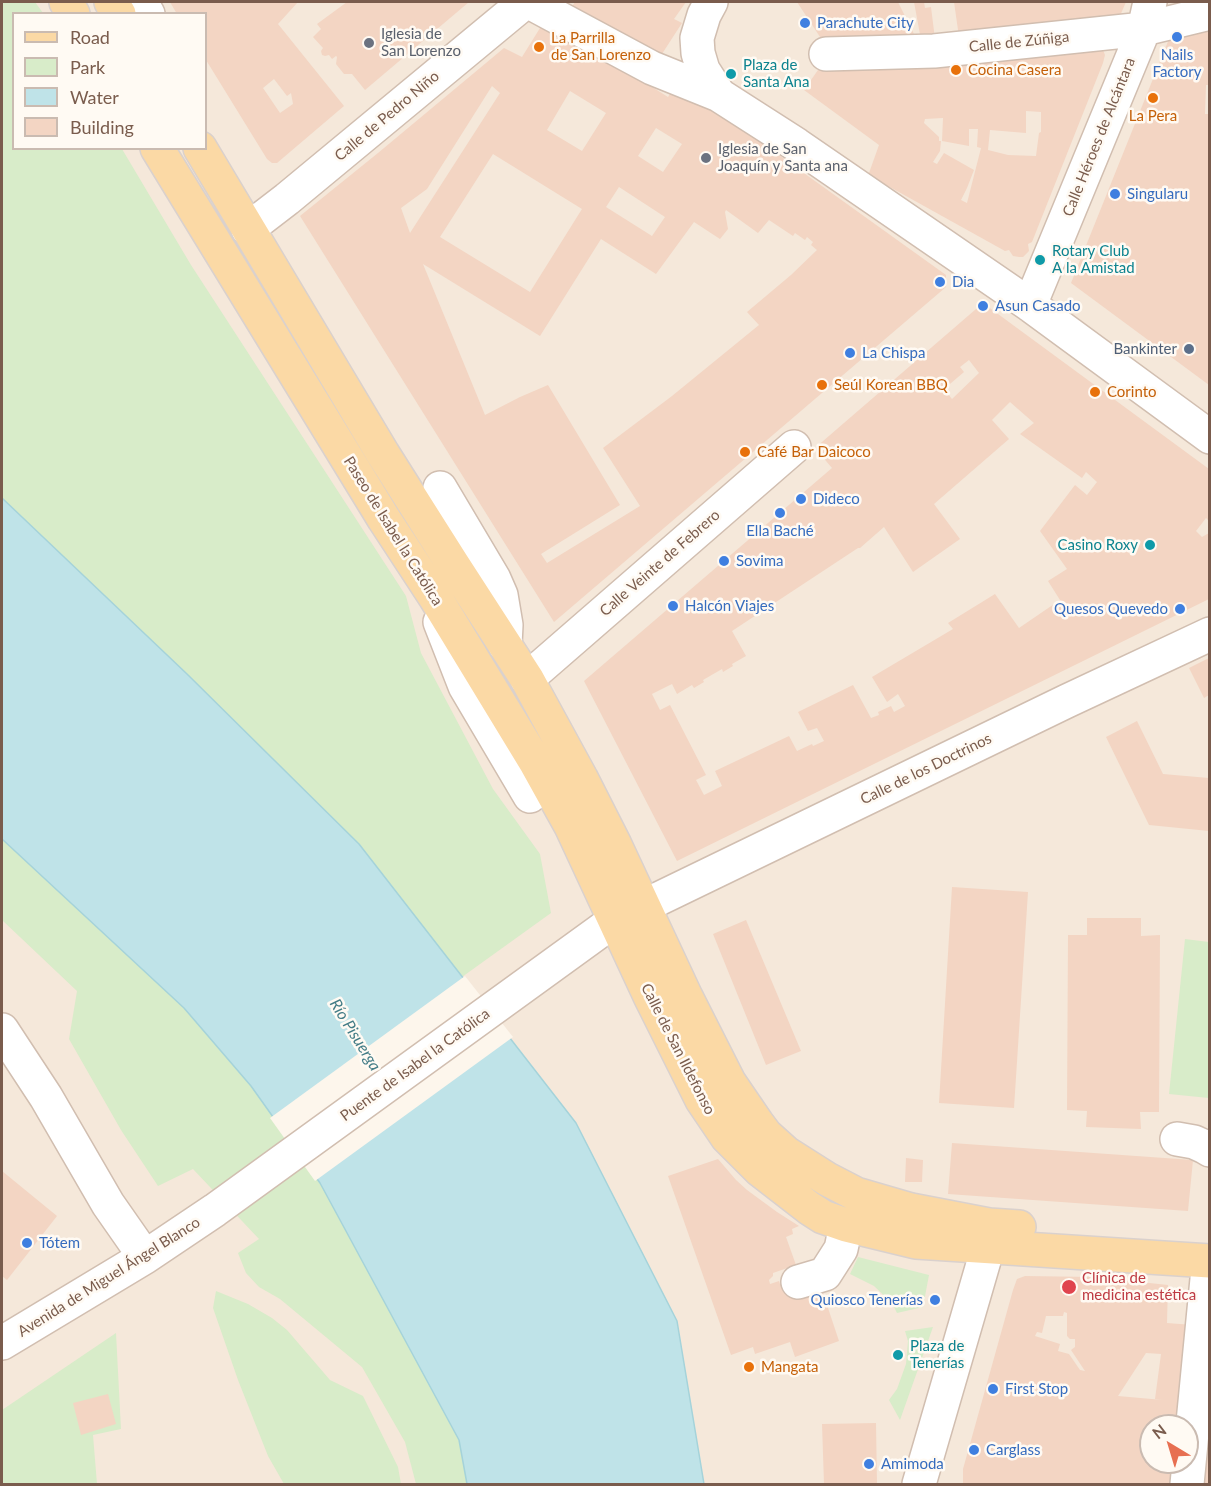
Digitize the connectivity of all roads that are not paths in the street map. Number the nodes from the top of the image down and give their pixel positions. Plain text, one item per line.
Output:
1 (527, 2) edge
2 (711, 2) edge
3 (1209, 13) edge
4 (1147, 15) edge
5 (826, 54) dead end
6 (719, 94) junction
7 (158, 150) edge
8 (201, 150) edge
9 (248, 229) junction
10 (1030, 305) junction
11 (1209, 437) edge
12 (794, 447) dead end
13 (440, 488) dead end
14 (435, 597) junction
15 (1209, 634) edge
16 (505, 645) junction
17 (527, 679) junction
18 (530, 796) dead end
19 (643, 906) junction
20 (615, 920) junction
21 (2, 1030) edge
22 (1178, 1139) dead end
23 (1209, 1150) edge
24 (215, 1210) joint
25 (944, 1217) junction
26 (846, 1225) junction
27 (988, 1247) junction
28 (146, 1257) junction
29 (1209, 1259) edge
30 (798, 1282) dead end
31 (2, 1343) edge
32 (919, 1485) edge
33 (1187, 1485) edge

1 - 6 street
1 - 9 street, Calle de Pedro Niño
2 - 6 street
3 - 4 street, Calle de Zúñiga
4 - 5 street, Calle de Zúñiga
4 - 10 street, Calle Héroes de Alcántara
6 - 10 street
7 - 14 main road, Paseo de Isabel la Católica
8 - 9 main road
9 - 16 main road
10 - 11 street
12 - 17 street, Calle Veinte de Febrero
13 - 16 street
14 - 18 street
14 - 20 main road, Paseo de Isabel la Católica
15 - 19 street, Calle de los Doctrinos
16 - 17 main road
17 - 19 main road
19 - 20 street, Calle de los Doctrinos
19 - 25 main road, Calle de San Ildefonso
20 - 24 street, Puente de Isabel la Católica
20 - 26 main road, Calle de San Ildefonso
21 - 28 street
22 - 23 street
24 - 28 street, Avenida de Miguel Ángel Blanco
25 - 27 street, Calle de San Ildefonso
25 - 29 main road, Calle de San Ildefonso
26 - 27 main road, Calle de San Ildefonso
26 - 30 street
27 - 29 main road, Calle de San Ildefonso
27 - 32 street
28 - 31 street, Avenida de Miguel Ángel Blanco
29 - 33 street

